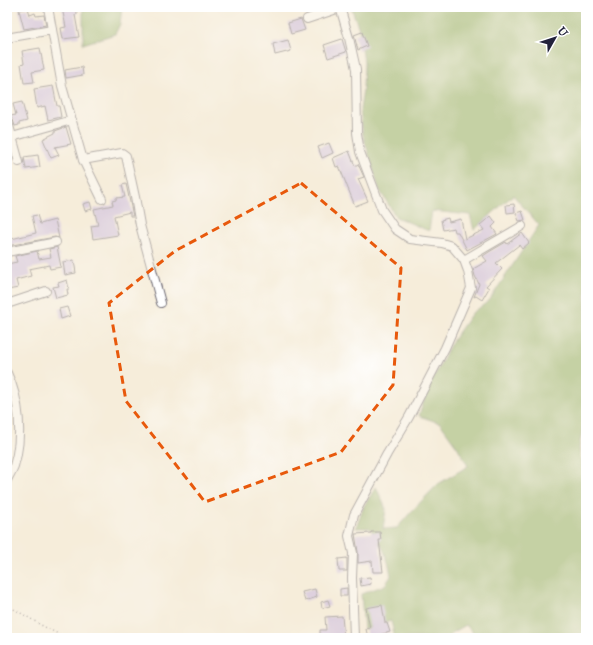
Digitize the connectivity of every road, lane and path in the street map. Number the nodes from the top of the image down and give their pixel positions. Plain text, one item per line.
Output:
1 (48, 7) edge
2 (340, 7) edge
3 (561, 7) edge
4 (586, 11) edge
5 (307, 20) dead end
6 (52, 30) junction
7 (12, 37) dead end
8 (72, 120) junction
9 (8, 122) edge
10 (12, 137) junction
11 (83, 160) junction
12 (19, 162) dead end
13 (102, 199) dead end
14 (522, 226) dead end
15 (56, 242) dead end
16 (7, 252) edge
17 (464, 260) junction
18 (46, 291) dead end
19 (161, 302) dead end
20 (7, 304) edge
21 (7, 373) edge
22 (7, 480) edge
23 (7, 605) edge
24 (66, 638) edge
25 (354, 638) edge

1 - 6 street
2 - 5 street
2 - 17 street
3 - 4 path
6 - 7 street
6 - 8 street
8 - 10 street
8 - 11 street
9 - 10 street
10 - 12 street
11 - 13 street
11 - 19 street
14 - 17 street
15 - 16 street
17 - 25 street
18 - 20 street
21 - 22 street
23 - 24 path

